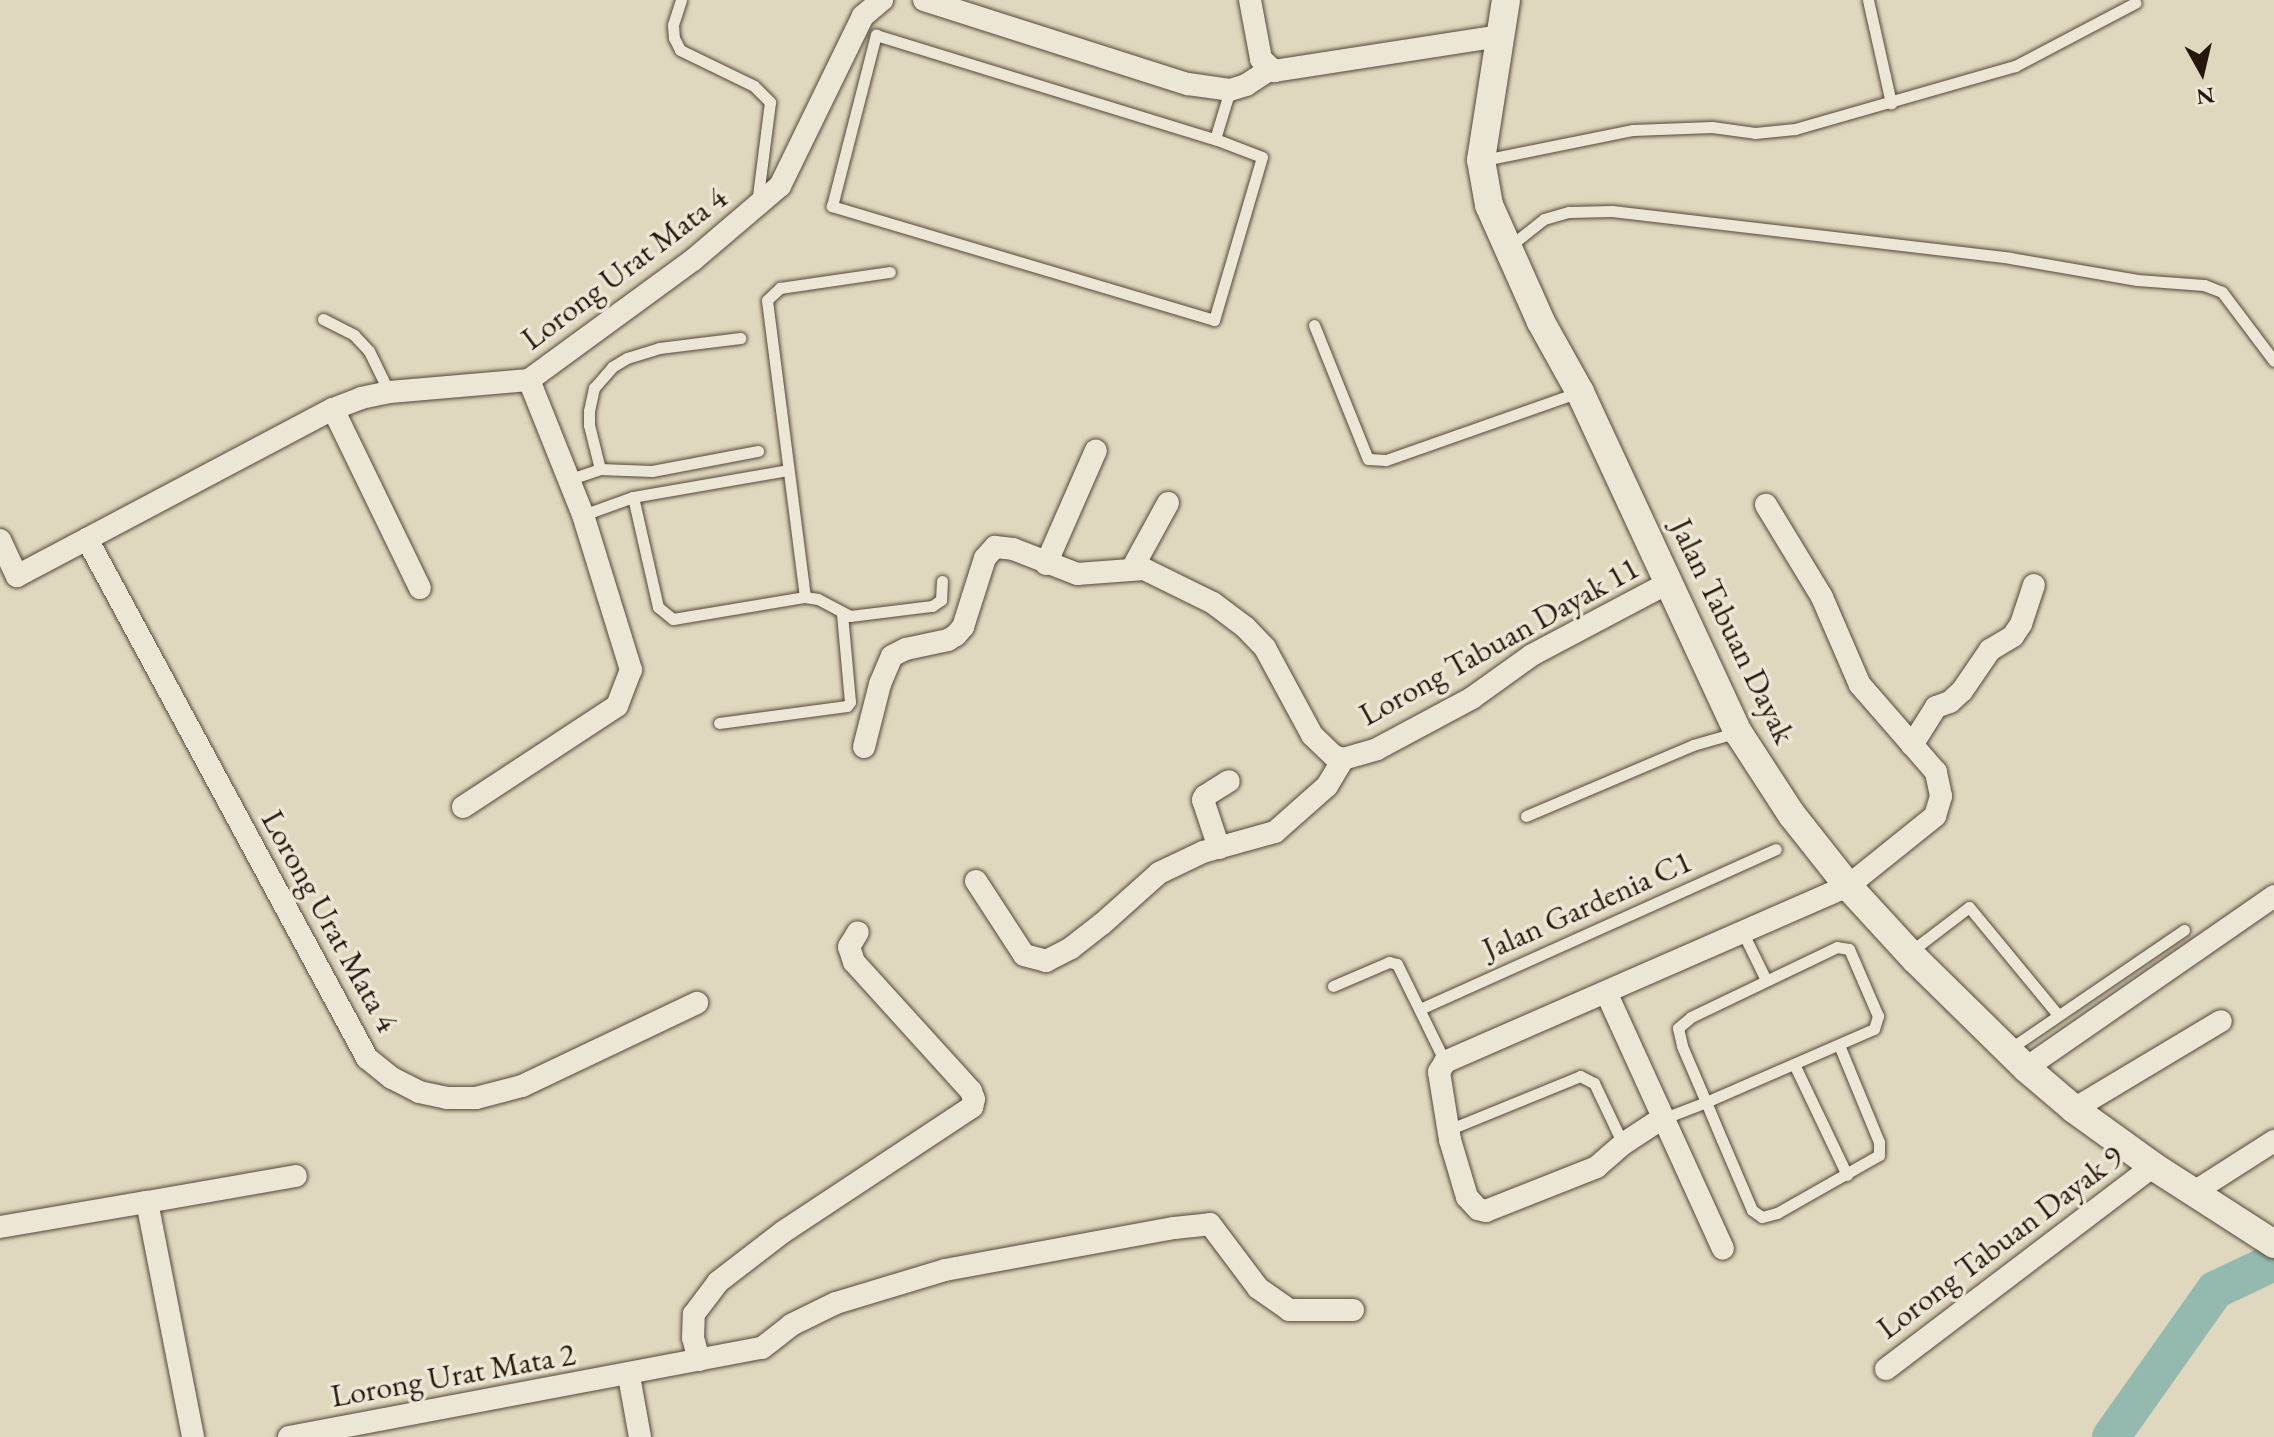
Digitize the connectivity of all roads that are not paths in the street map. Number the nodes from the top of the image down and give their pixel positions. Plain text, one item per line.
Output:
1 (681, 0) edge
2 (882, 0) edge
3 (924, 0) edge
4 (1250, 0) edge
5 (1506, 0) edge
6 (1868, 0) edge
7 (2135, 3) dead end
8 (1501, 36) junction
9 (1269, 70) junction
10 (1230, 90) junction
11 (1891, 103) junction
12 (1215, 139) junction
13 (1481, 160) junction
14 (756, 207) junction
15 (1506, 249) junction
16 (890, 272) dead end
17 (323, 319) dead end
18 (1314, 325) dead end
19 (740, 338) dead end
20 (2274, 361) edge
21 (529, 380) junction
22 (389, 392) junction
23 (1580, 392) junction
24 (333, 409) junction
25 (1096, 450) dead end
26 (758, 451) dead end
27 (600, 469) junction
28 (788, 470) junction
29 (568, 480) junction
30 (633, 497) junction
31 (1168, 503) dead end
32 (1766, 505) dead end
33 (583, 515) junction
34 (87, 539) junction
35 (0, 540) edge
36 (1046, 564) junction
37 (1133, 567) junction
38 (942, 581) dead end
39 (8, 582) edge
40 (1670, 582) junction
41 (2034, 585) dead end
42 (420, 588) dead end
43 (805, 597) junction
44 (842, 614) junction
45 (719, 723) dead end
46 (1738, 732) junction
47 (1912, 745) junction
48 (864, 747) dead end
49 (1343, 759) junction
50 (1229, 781) dead end
51 (463, 807) dead end
52 (1526, 816) dead end
53 (1219, 848) junction
54 (1776, 849) dead end
55 (976, 881) dead end
56 (1848, 886) junction
57 (2274, 896) edge
58 (2184, 930) dead end
59 (858, 932) dead end
60 (1743, 933) junction
61 (1909, 952) junction
62 (1766, 980) junction
63 (1333, 986) dead end
64 (1606, 992) junction
65 (697, 1003) dead end
66 (1420, 1009) junction
67 (2058, 1015) junction
68 (2221, 1021) dead end
69 (1839, 1045) junction
70 (2017, 1059) junction
71 (1445, 1062) junction
72 (1794, 1064) junction
73 (1706, 1102) junction
74 (2074, 1109) junction
75 (1661, 1119) junction
76 (1448, 1130) junction
77 (2274, 1141) edge
78 (1623, 1144) junction
79 (2153, 1166) junction
80 (1847, 1175) junction
81 (296, 1176) dead end
82 (2194, 1192) junction
83 (147, 1202) junction
84 (0, 1227) edge
85 (2270, 1241) edge
86 (1723, 1249) dead end
87 (1353, 1310) dead end
88 (699, 1360) junction
89 (1886, 1369) dead end
90 (629, 1376) junction
91 (193, 1437) edge
92 (289, 1437) edge
93 (640, 1437) edge

1 - 14 lane
2 - 14 street, Lorong Urat Mata 4
3 - 10 street
4 - 9 street
5 - 8 street, Jalan Tabuan Dayak
6 - 11 lane
7 - 11 lane
8 - 9 street
8 - 13 street, Jalan Tabuan Dayak
9 - 10 street
10 - 12 lane
11 - 13 lane
12 - 12 lane
13 - 15 street, Jalan Tabuan Dayak
14 - 21 street, Lorong Urat Mata 4
15 - 20 lane
15 - 23 street, Jalan Tabuan Dayak
16 - 28 lane
17 - 22 lane
18 - 23 lane
19 - 27 lane
21 - 22 street, Lorong Urat Mata 4
21 - 29 street
22 - 24 street, Lorong Urat Mata 4
23 - 40 street, Jalan Tabuan Dayak
24 - 34 street, Lorong Urat Mata 4
24 - 42 street
25 - 36 street
26 - 27 lane
27 - 29 lane
28 - 30 lane
28 - 43 lane
29 - 33 street
30 - 33 lane
30 - 43 lane
31 - 37 street
32 - 47 street
33 - 51 street
34 - 39 street, Lorong Urat Mata 4
34 - 65 street, Lorong Urat Mata 4
35 - 39 street, Lorong Urat Mata 4
36 - 37 street, Lorong Tabuan Dayak 11
36 - 48 street, Lorong Tabuan Dayak 11
37 - 49 street, Lorong Tabuan Dayak 11
38 - 44 lane
40 - 46 street, Jalan Tabuan Dayak
40 - 49 street, Lorong Tabuan Dayak 11
41 - 47 street
43 - 44 lane
44 - 45 lane
46 - 52 lane
46 - 56 street, Jalan Tabuan Dayak
47 - 56 street
49 - 53 street
50 - 53 street
53 - 55 street
54 - 66 lane, Jalan Gardenia C1
56 - 60 street
56 - 61 street, Jalan Tabuan Dayak
57 - 70 street
58 - 67 lane
59 - 88 street
60 - 62 lane
60 - 64 street
61 - 67 lane
61 - 70 street, Jalan Tabuan Dayak
62 - 69 lane
62 - 73 lane
63 - 66 lane
64 - 71 street
64 - 75 street
66 - 71 lane
67 - 70 lane
68 - 74 street
69 - 72 lane
69 - 80 lane
70 - 74 street, Jalan Tabuan Dayak
71 - 76 street
72 - 73 lane
72 - 80 lane
73 - 75 lane
73 - 80 lane
74 - 79 street, Jalan Tabuan Dayak
75 - 78 street
75 - 86 street
76 - 78 lane
76 - 78 street
77 - 82 street
79 - 82 street, Jalan Tabuan Dayak
79 - 89 street, Lorong Tabuan Dayak 9
81 - 83 street
82 - 85 street, Jalan Tabuan Dayak
83 - 84 street
83 - 91 street
87 - 88 street, Lorong Urat Mata 2
88 - 90 street, Lorong Urat Mata 2
90 - 92 street, Lorong Urat Mata 2
90 - 93 street

